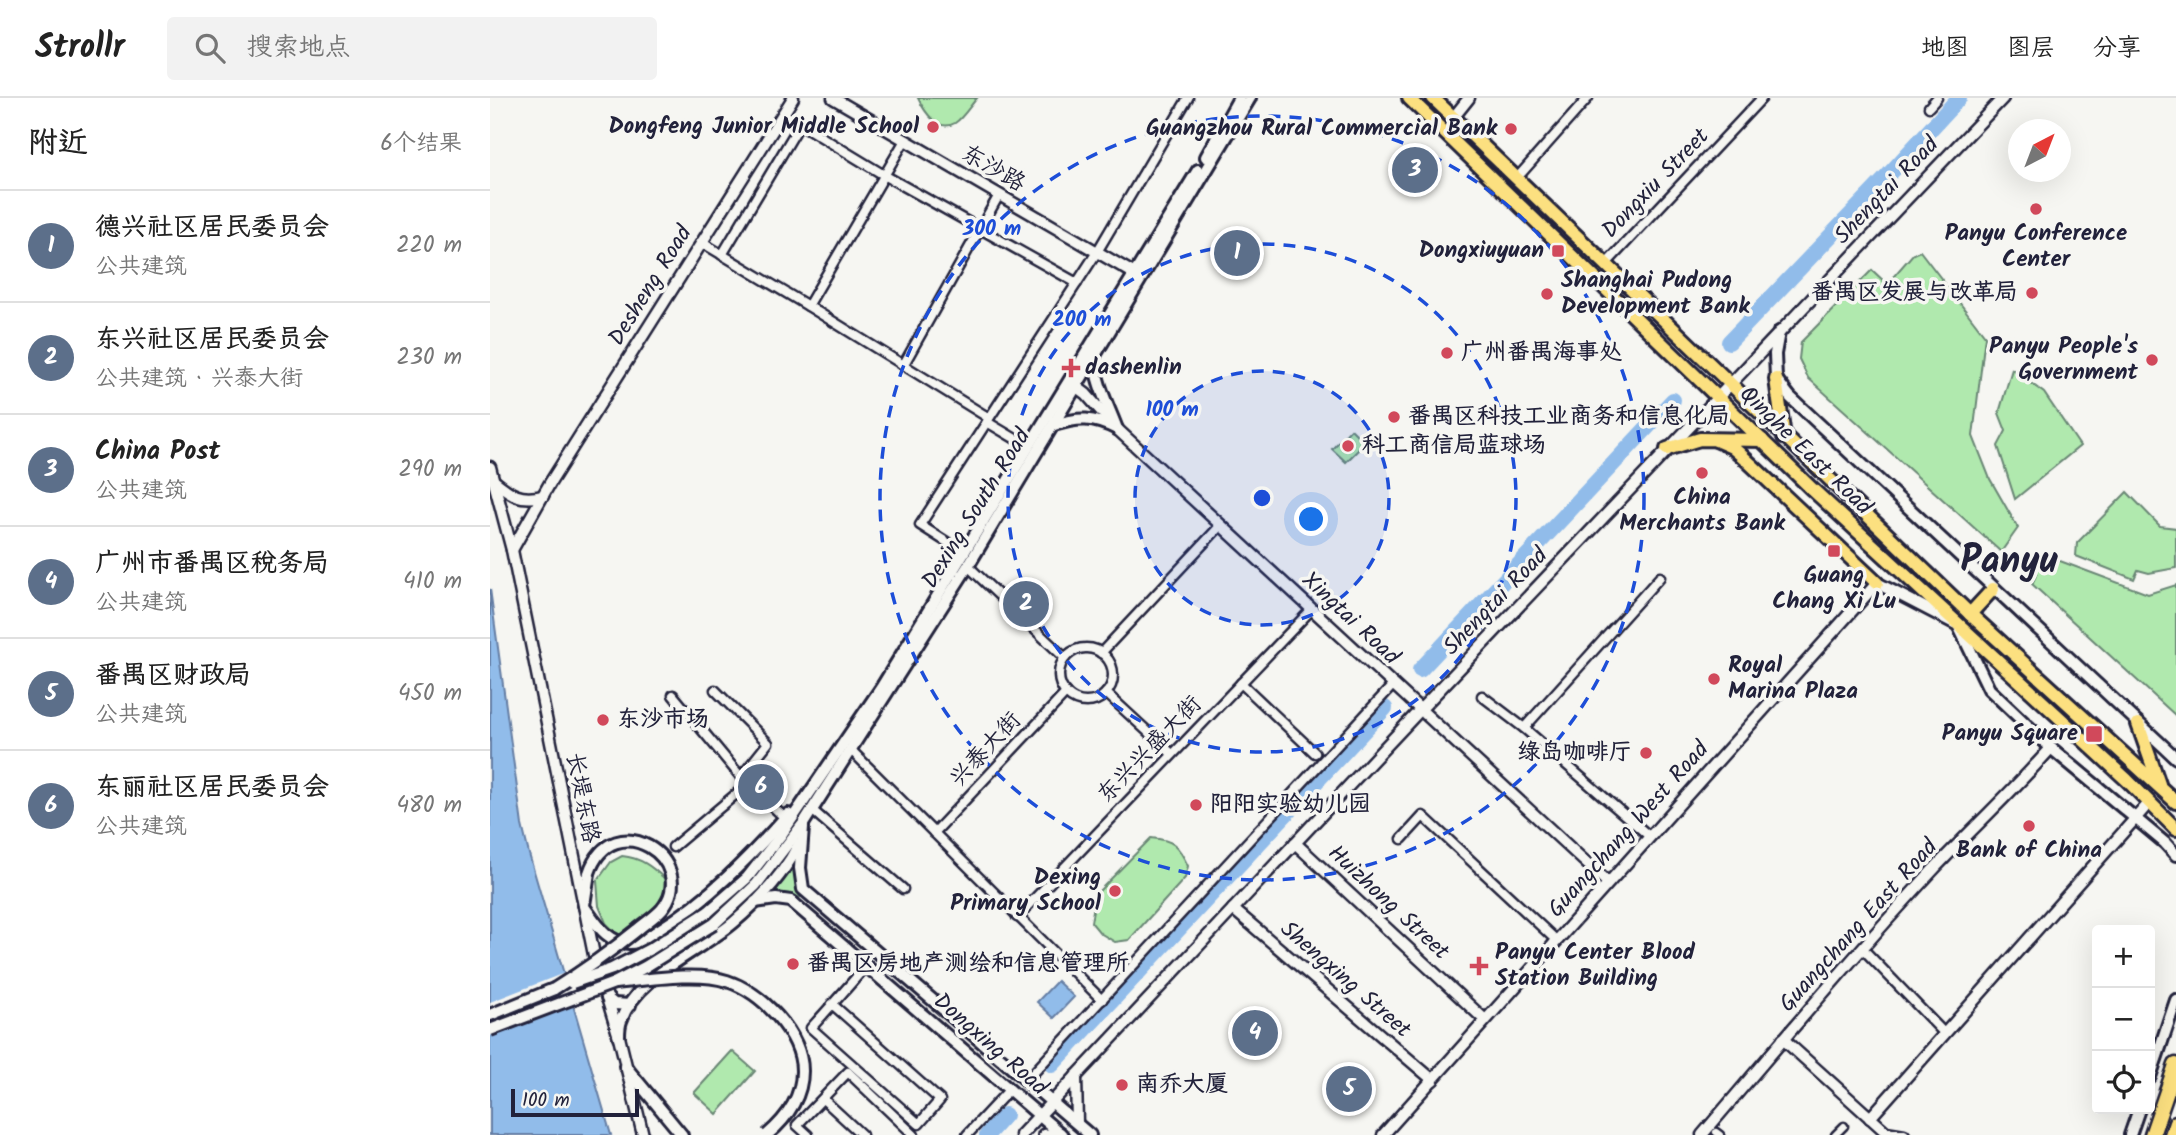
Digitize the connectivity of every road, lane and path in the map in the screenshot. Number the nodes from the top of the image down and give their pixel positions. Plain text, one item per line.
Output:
1 (793, 98) edge
2 (833, 98) edge
3 (1188, 98) edge
4 (1239, 98) edge
5 (1250, 98) edge
6 (1409, 98) edge
7 (1433, 98) edge
8 (1469, 98) edge
9 (1588, 98) edge
10 (1762, 98) edge
11 (1937, 98) edge
12 (2003, 98) edge
13 (1929, 107) dead end
14 (1453, 118) junction
15 (905, 140) junction
16 (884, 175) junction
17 (1517, 178) junction
18 (999, 195) junction
19 (981, 228) junction
20 (701, 242) junction
21 (1097, 252) junction
22 (722, 255) junction
23 (1605, 265) junction
24 (1135, 274) junction
25 (1077, 284) junction
26 (808, 306) junction
27 (1779, 332) junction
28 (1683, 340) junction
29 (1671, 353) junction
30 (1094, 357) junction
31 (904, 364) junction
32 (1776, 379) junction
33 (1729, 383) junction
34 (1073, 384) junction
35 (1717, 396) junction
36 (988, 420) junction
37 (1054, 425) junction
38 (1117, 429) junction
39 (1784, 437) junction
40 (1716, 440) junction
41 (1762, 440) junction
42 (1029, 447) junction
43 (1667, 449) junction
44 (490, 467) edge
45 (494, 480) junction
46 (1812, 489) junction
47 (543, 496) junction
48 (1797, 507) junction
49 (1221, 525) junction
50 (512, 550) junction
51 (964, 553) junction
52 (968, 566) junction
53 (1660, 577) dead end
54 (1877, 583) junction
55 (1993, 589) junction
56 (1312, 609) junction
57 (1970, 614) junction
58 (1958, 625) junction
59 (1101, 653) junction
60 (1065, 658) junction
61 (1241, 683) junction
62 (1393, 685) junction
63 (715, 690) dead end
64 (1066, 693) junction
65 (1106, 693) junction
66 (673, 695) dead end
67 (1482, 696) dead end
68 (1420, 710) junction
69 (2138, 724) junction
70 (1524, 728) junction
71 (2050, 748) junction
72 (850, 750) junction
73 (1315, 753) dead end
74 (1172, 754) junction
75 (2176, 758) edge
76 (744, 780) junction
77 (815, 786) junction
78 (2160, 787) junction
79 (2176, 802) edge
80 (2150, 803) junction
81 (812, 810) junction
82 (785, 818) junction
83 (2136, 818) junction
84 (803, 824) junction
85 (2176, 830) edge
86 (934, 833) junction
87 (1649, 836) junction
88 (802, 839) junction
89 (1402, 839) dead end
90 (1295, 843) junction
91 (673, 847) dead end
92 (2176, 855) edge
93 (1607, 882) junction
94 (903, 889) dead end
95 (755, 902) junction
96 (584, 907) junction
97 (1233, 909) junction
98 (1017, 917) junction
99 (644, 940) junction
100 (1556, 940) junction
101 (1863, 949) junction
102 (867, 965) junction
103 (664, 970) junction
104 (614, 983) junction
105 (554, 989) junction
106 (607, 998) junction
107 (1102, 1000) junction
108 (2176, 1000) edge
109 (832, 1004) junction
110 (630, 1005) junction
111 (490, 1016) edge
112 (1485, 1020) junction
113 (490, 1030) edge
114 (1945, 1034) junction
115 (619, 1037) junction
116 (1783, 1039) junction
117 (996, 1053) junction
118 (2155, 1062) edge
119 (2176, 1065) edge
120 (625, 1066) junction
121 (984, 1067) junction
122 (1076, 1076) junction
123 (1027, 1080) junction
124 (1433, 1080) junction
125 (1010, 1089) junction
126 (822, 1099) junction
127 (1052, 1101) junction
128 (2137, 1114) edge
129 (1039, 1115) junction
130 (1870, 1118) junction
131 (1077, 1123) junction
132 (2176, 1123) edge
133 (1844, 1126) dead end
134 (1886, 1133) edge
135 (1061, 1134) edge
136 (643, 1135) edge
137 (682, 1135) edge
138 (767, 1135) edge
139 (808, 1135) edge
140 (862, 1135) edge
141 (914, 1135) edge
142 (967, 1135) edge
143 (1021, 1135) edge
144 (1044, 1135) edge
145 (1090, 1135) edge
146 (1383, 1135) edge
147 (1702, 1135) edge
148 (1835, 1135) edge
149 (1904, 1135) edge
150 (2130, 1135) edge
151 (2152, 1135) edge
152 (2172, 1135) edge

1 - 20 street, Desheng Road
2 - 15 street, 东沙路
3 - 21 street
4 - 24 main road, Dexing South Road
5 - 30 main road, Dexing South Road
6 - 29 main road, Qinghe East Road
7 - 14 main road, Qinghe East Road
8 - 14 street
9 - 17 street
10 - 23 street, Dongxiu Street
11 - 13 street
12 - 27 street, Shengtai Road
14 - 17 main road, Qinghe East Road
15 - 16 street
15 - 18 street, 东沙路
16 - 19 street
16 - 22 street
16 - 26 street
17 - 23 main road, Qinghe East Road
18 - 19 street
18 - 21 street, 东沙路
19 - 25 street
19 - 31 street
20 - 22 street
20 - 47 street, Desheng Road
21 - 24 street, 东沙路
21 - 25 street
22 - 26 street
23 - 28 main road, Qinghe East Road
24 - 34 main road, Dexing South Road
25 - 36 street
26 - 31 street
27 - 32 main road
27 - 33 street, Shengtai Road
28 - 29 main road
28 - 33 main road, Qinghe East Road
29 - 35 main road, Qinghe East Road
30 - 34 main road, Dexing South Road
30 - 38 main road
31 - 36 street
32 - 39 main road
32 - 55 main road
33 - 35 street, Shengtai Road
33 - 39 main road, Qinghe East Road
34 - 37 main road, Dexing South Road
34 - 38 street, Xingtai Road
34 - 42 main road, Dexing South Road
35 - 41 main road, Qinghe East Road
35 - 43 street, Shengtai Road
36 - 42 street
36 - 51 street
37 - 38 main road
37 - 52 main road, Dexing South Road
38 - 49 street, Xingtai Road
39 - 57 main road, Qinghe East Road
40 - 41 main road
40 - 43 main road
40 - 48 main road
41 - 46 main road, Qinghe East Road
42 - 51 main road, Dexing South Road
43 - 68 street, Shengtai Road
44 - 45 street, 长堤东路
45 - 47 street
45 - 50 street, 长堤东路
46 - 48 main road
46 - 58 main road, Qinghe East Road
47 - 50 street, Desheng Road
48 - 54 main road
49 - 56 street, Xingtai Road
49 - 59 street
50 - 96 street, 长堤东路
51 - 77 main road, Dexing South Road
52 - 60 street
52 - 72 main road, Dexing South Road
53 - 70 street
54 - 58 main road
54 - 87 street, Guangchang West Road
55 - 57 main road
55 - 69 main road
56 - 61 street, 东兴兴盛大街
56 - 62 street, Xingtai Road
57 - 78 main road, Qinghe East Road
58 - 71 main road
58 - 80 main road, Qinghe East Road
59 - 60 street
59 - 65 street
60 - 64 street
61 - 73 street
61 - 74 street, 东兴兴盛大街
62 - 68 street, Xingtai Road
62 - 107 street
63 - 76 street
64 - 65 street
64 - 86 street, 兴泰大街
65 - 74 street
66 - 76 street
67 - 70 street
68 - 90 street, Shengtai Road
68 - 93 street, Xingtai Road
69 - 75 main road
69 - 78 main road
70 - 87 street
71 - 83 main road
71 - 101 street, Guangchang East Road
72 - 81 main road, Dexing South Road
72 - 86 street
74 - 98 street, 东兴兴盛大街
76 - 82 street
76 - 91 street
77 - 82 main road
77 - 105 main road, Dexing South Road, bridge
78 - 79 main road, Qinghe East Road
80 - 83 street
80 - 85 main road, Qinghe East Road
81 - 84 main road, Dexing South Road
81 - 94 street
82 - 99 main road
83 - 92 main road
83 - 114 street
84 - 88 main road, Dongxing Road
84 - 104 main road, Dexing South Road, bridge
86 - 98 street
87 - 93 street, Guangchang West Road
88 - 95 main road
88 - 117 main road, Dongxing Road
89 - 100 street
90 - 97 street, Shengtai Road
90 - 112 street, Huizhong Street
93 - 100 street, Guangchang West Road
95 - 102 main road, Dongxing Road
95 - 103 main road
96 - 99 main road
96 - 105 main road, bridge
96 - 106 street, 长堤东路
97 - 122 street, Shengtai Road
97 - 124 street, Shengxing Street
98 - 107 street
99 - 103 main road
100 - 112 street, Guangchang West Road
101 - 114 street
101 - 116 street, Guangchang East Road
102 - 109 street
102 - 121 main road, Dongxing Road
103 - 110 main road
104 - 113 main road, bridge
104 - 138 main road, bridge
105 - 111 main road
106 - 110 main road
106 - 115 street, 长堤东路
107 - 123 street
108 - 118 main road
109 - 109 street
110 - 115 main road
112 - 124 street, Guangchang West Road
114 - 130 street
115 - 120 street, 长堤东路
116 - 130 street
116 - 147 street, Guangchang East Road
117 - 121 main road
117 - 123 main road, Dongxing Road
119 - 151 highway
120 - 136 street, 长堤东路
120 - 137 main road
121 - 125 main road, Dongxing Road
122 - 127 street, Shengtai Road
122 - 131 street
123 - 127 main road, Dongxing Road
124 - 146 street, Guangchang West Road
125 - 129 main road, Dongxing Road
125 - 142 street
126 - 139 street
126 - 140 street
126 - 141 street
127 - 129 street, Shengtai Road
127 - 131 main road, Dongxing Road
128 - 150 main road
129 - 135 main road, Dongxing Road
129 - 143 street, Shengtai Road
130 - 134 street
131 - 145 main road, Dongxing Road
132 - 152 highway
133 - 148 street
134 - 149 street
135 - 144 main road

